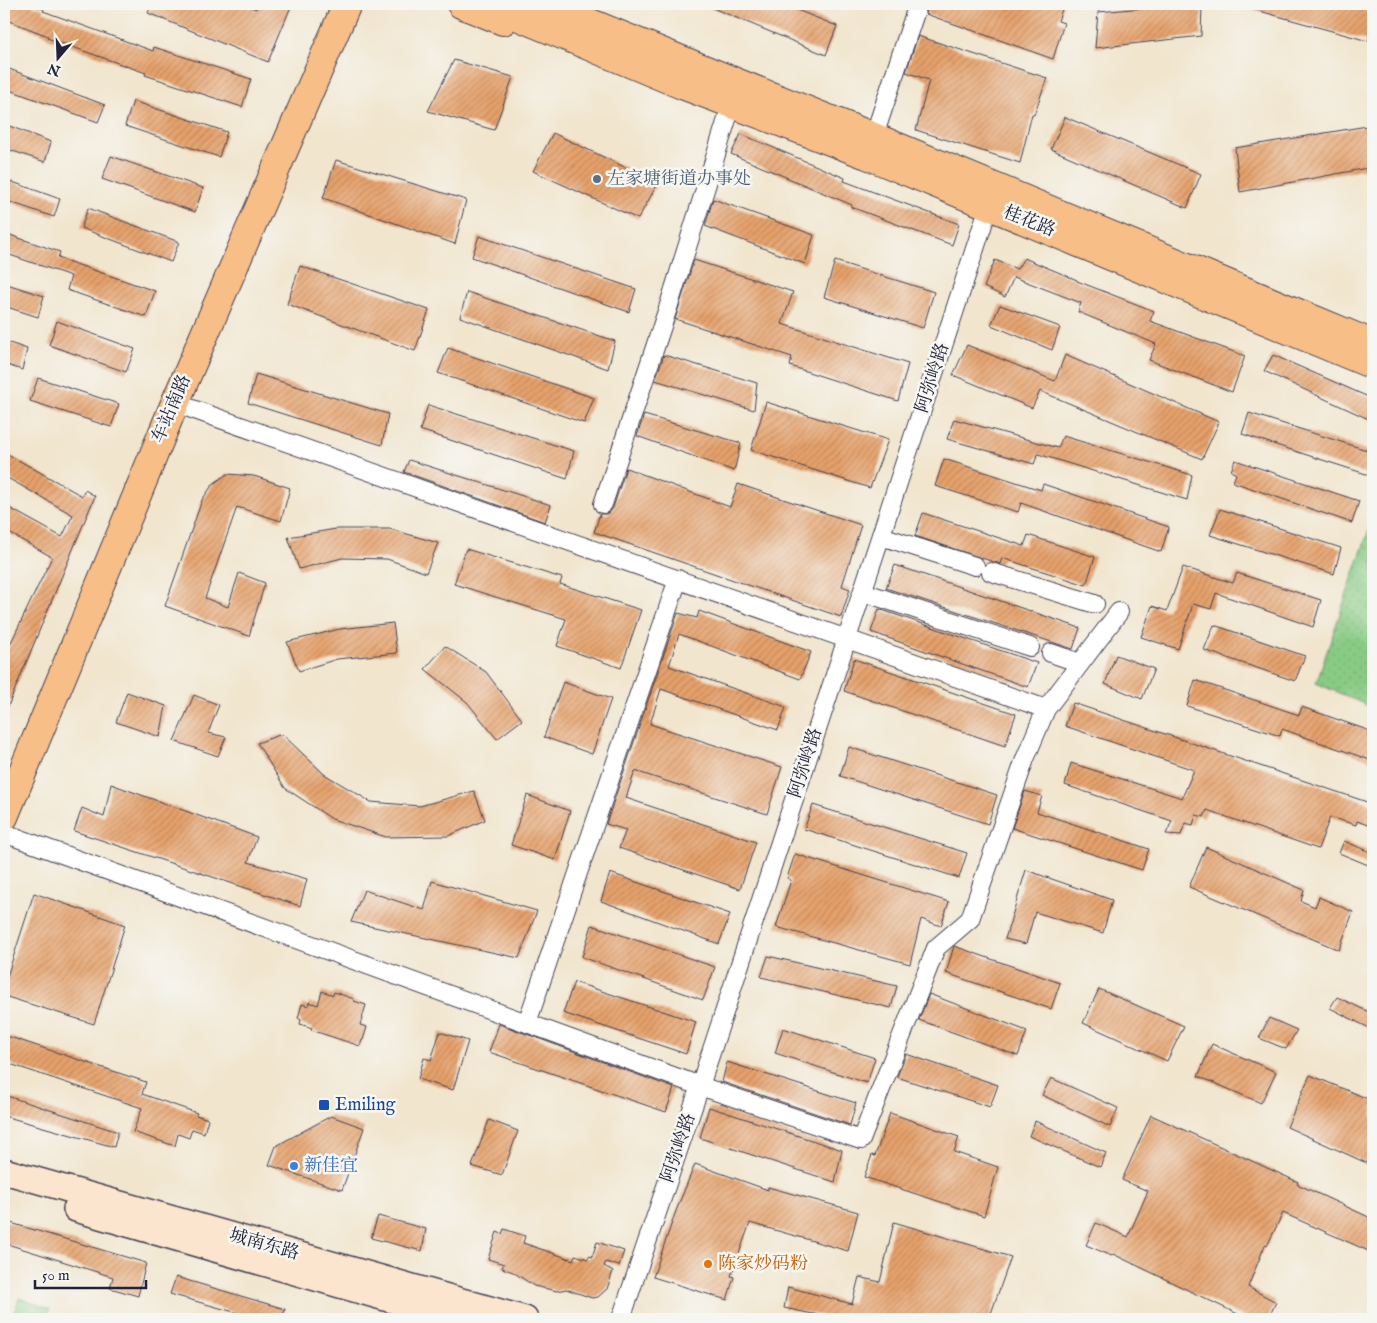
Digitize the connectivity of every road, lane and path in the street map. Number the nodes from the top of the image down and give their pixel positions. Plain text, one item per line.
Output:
1 (329, 4) edge
2 (347, 4) edge
3 (460, 4) edge
4 (488, 4) edge
5 (544, 4) edge
6 (572, 4) edge
7 (918, 4) edge
8 (684, 73) junction
9 (735, 93) junction
10 (870, 146) junction
11 (990, 206) junction
12 (1373, 344) edge
13 (1373, 365) edge
14 (175, 403) junction
15 (604, 504) dead end
16 (881, 536) junction
17 (974, 566) dead end
18 (991, 572) dead end
19 (678, 578) junction
20 (863, 592) junction
21 (1095, 604) dead end
22 (1119, 612) dead end
23 (847, 638) junction
24 (1030, 647) dead end
25 (1051, 652) dead end
26 (1080, 663) junction
27 (1046, 709) junction
28 (4, 773) edge
29 (4, 818) edge
30 (4, 833) edge
31 (527, 1023) junction
32 (700, 1086) junction
33 (4, 1171) edge
34 (4, 1189) edge
35 (458, 1319) edge
36 (525, 1319) edge
37 (621, 1319) edge

1 - 28 main road, 车站南路
2 - 14 main road, 车站南路
3 - 9 main road
4 - 8 main road
5 - 8 main road
6 - 9 main road
7 - 10 street
8 - 9 main road
9 - 10 main road, 桂花路
9 - 15 street
10 - 11 main road, 桂花路
10 - 12 main road, 桂花路
11 - 13 main road, 桂花路
11 - 16 street, 阿弥岭路
14 - 19 street
14 - 29 main road, 车站南路
16 - 17 street
16 - 20 street, 阿弥岭路
18 - 21 street
19 - 23 street
19 - 31 street
20 - 23 street, 阿弥岭路
20 - 24 street
22 - 26 street
23 - 27 street
23 - 32 street, 阿弥岭路
25 - 26 street
26 - 27 street
27 - 32 street
30 - 31 street
31 - 32 street
32 - 37 street, 阿弥岭路
33 - 36 main road, 城南东路
34 - 35 main road, 城南东路

